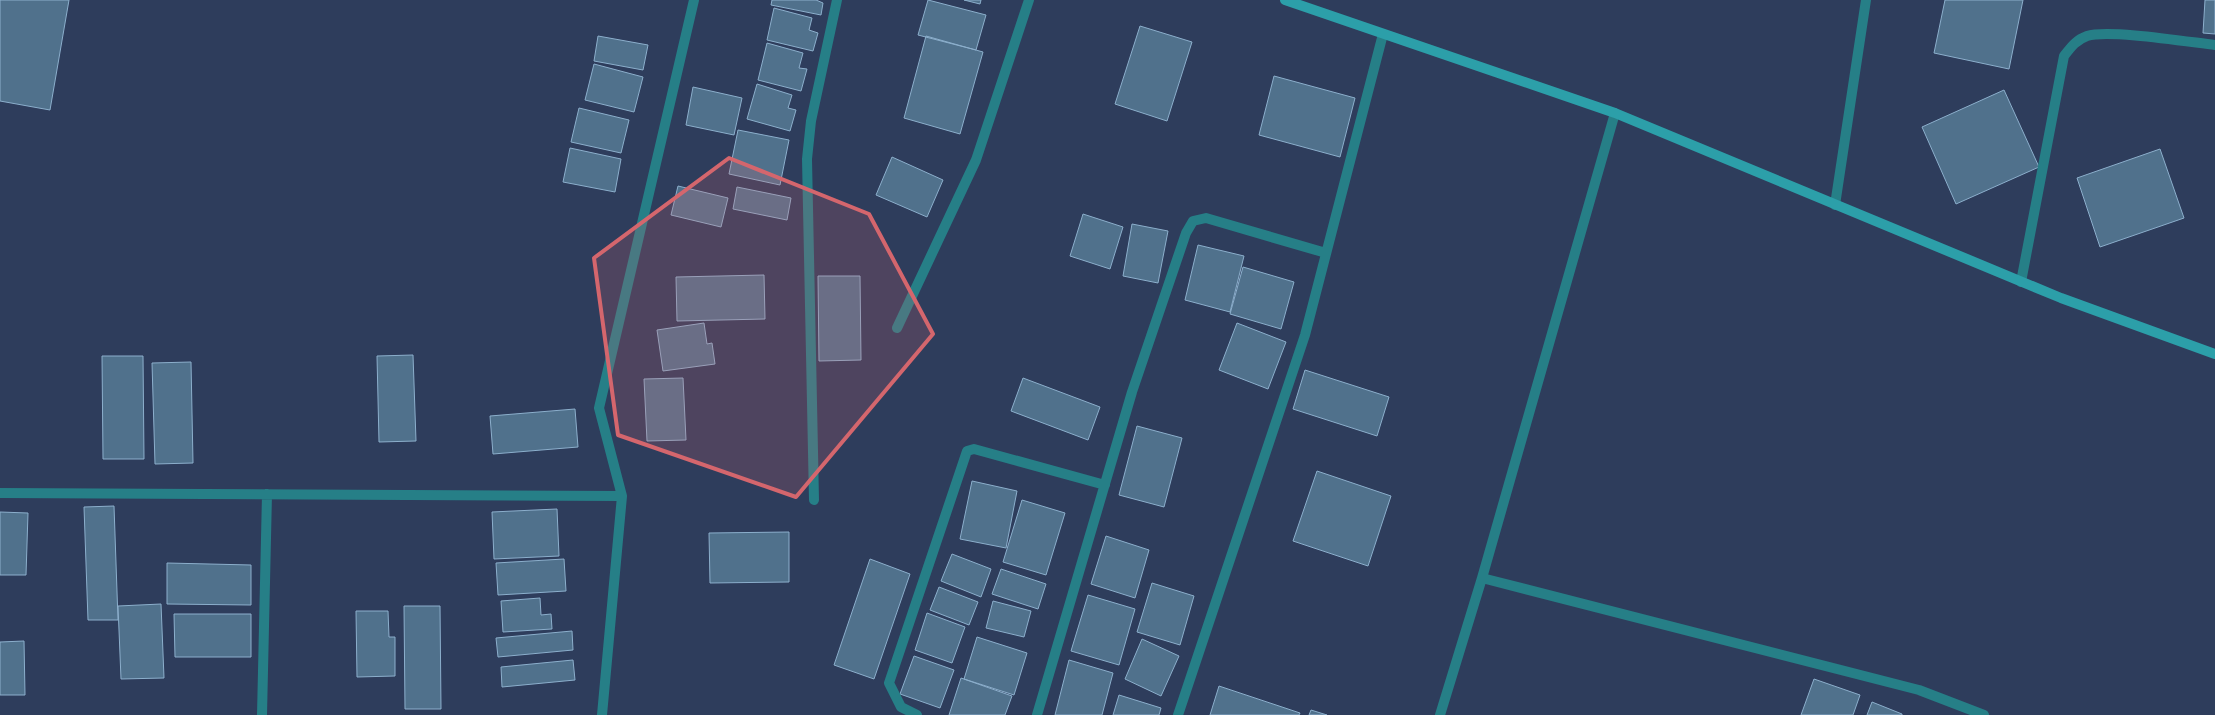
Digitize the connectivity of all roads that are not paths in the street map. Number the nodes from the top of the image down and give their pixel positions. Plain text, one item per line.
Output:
1 (694, 0) edge
2 (837, 0) edge
3 (1029, 0) edge
4 (1284, 0) edge
5 (1866, 0) edge
6 (1383, 34) junction
7 (2215, 45) edge
8 (1615, 113) junction
9 (1835, 205) junction
10 (1326, 253) junction
11 (2021, 282) junction
12 (897, 328) dead end
13 (2215, 354) edge
14 (1106, 485) junction
15 (0, 493) edge
16 (267, 494) junction
17 (622, 496) junction
18 (814, 500) dead end
19 (1482, 578) junction
20 (262, 715) edge
21 (602, 715) edge
22 (917, 715) edge
23 (1036, 715) edge
24 (1178, 715) edge
25 (1440, 715) edge
26 (1984, 715) edge

1 - 17 street
2 - 18 street
3 - 12 street
4 - 6 street
5 - 9 street
6 - 8 street
6 - 10 street
7 - 11 street
8 - 9 street
8 - 19 street
9 - 11 street
10 - 14 street
10 - 24 street
11 - 13 street
14 - 22 street
14 - 23 street
15 - 16 street
16 - 17 street
16 - 20 street
17 - 21 street
19 - 25 street
19 - 26 street

